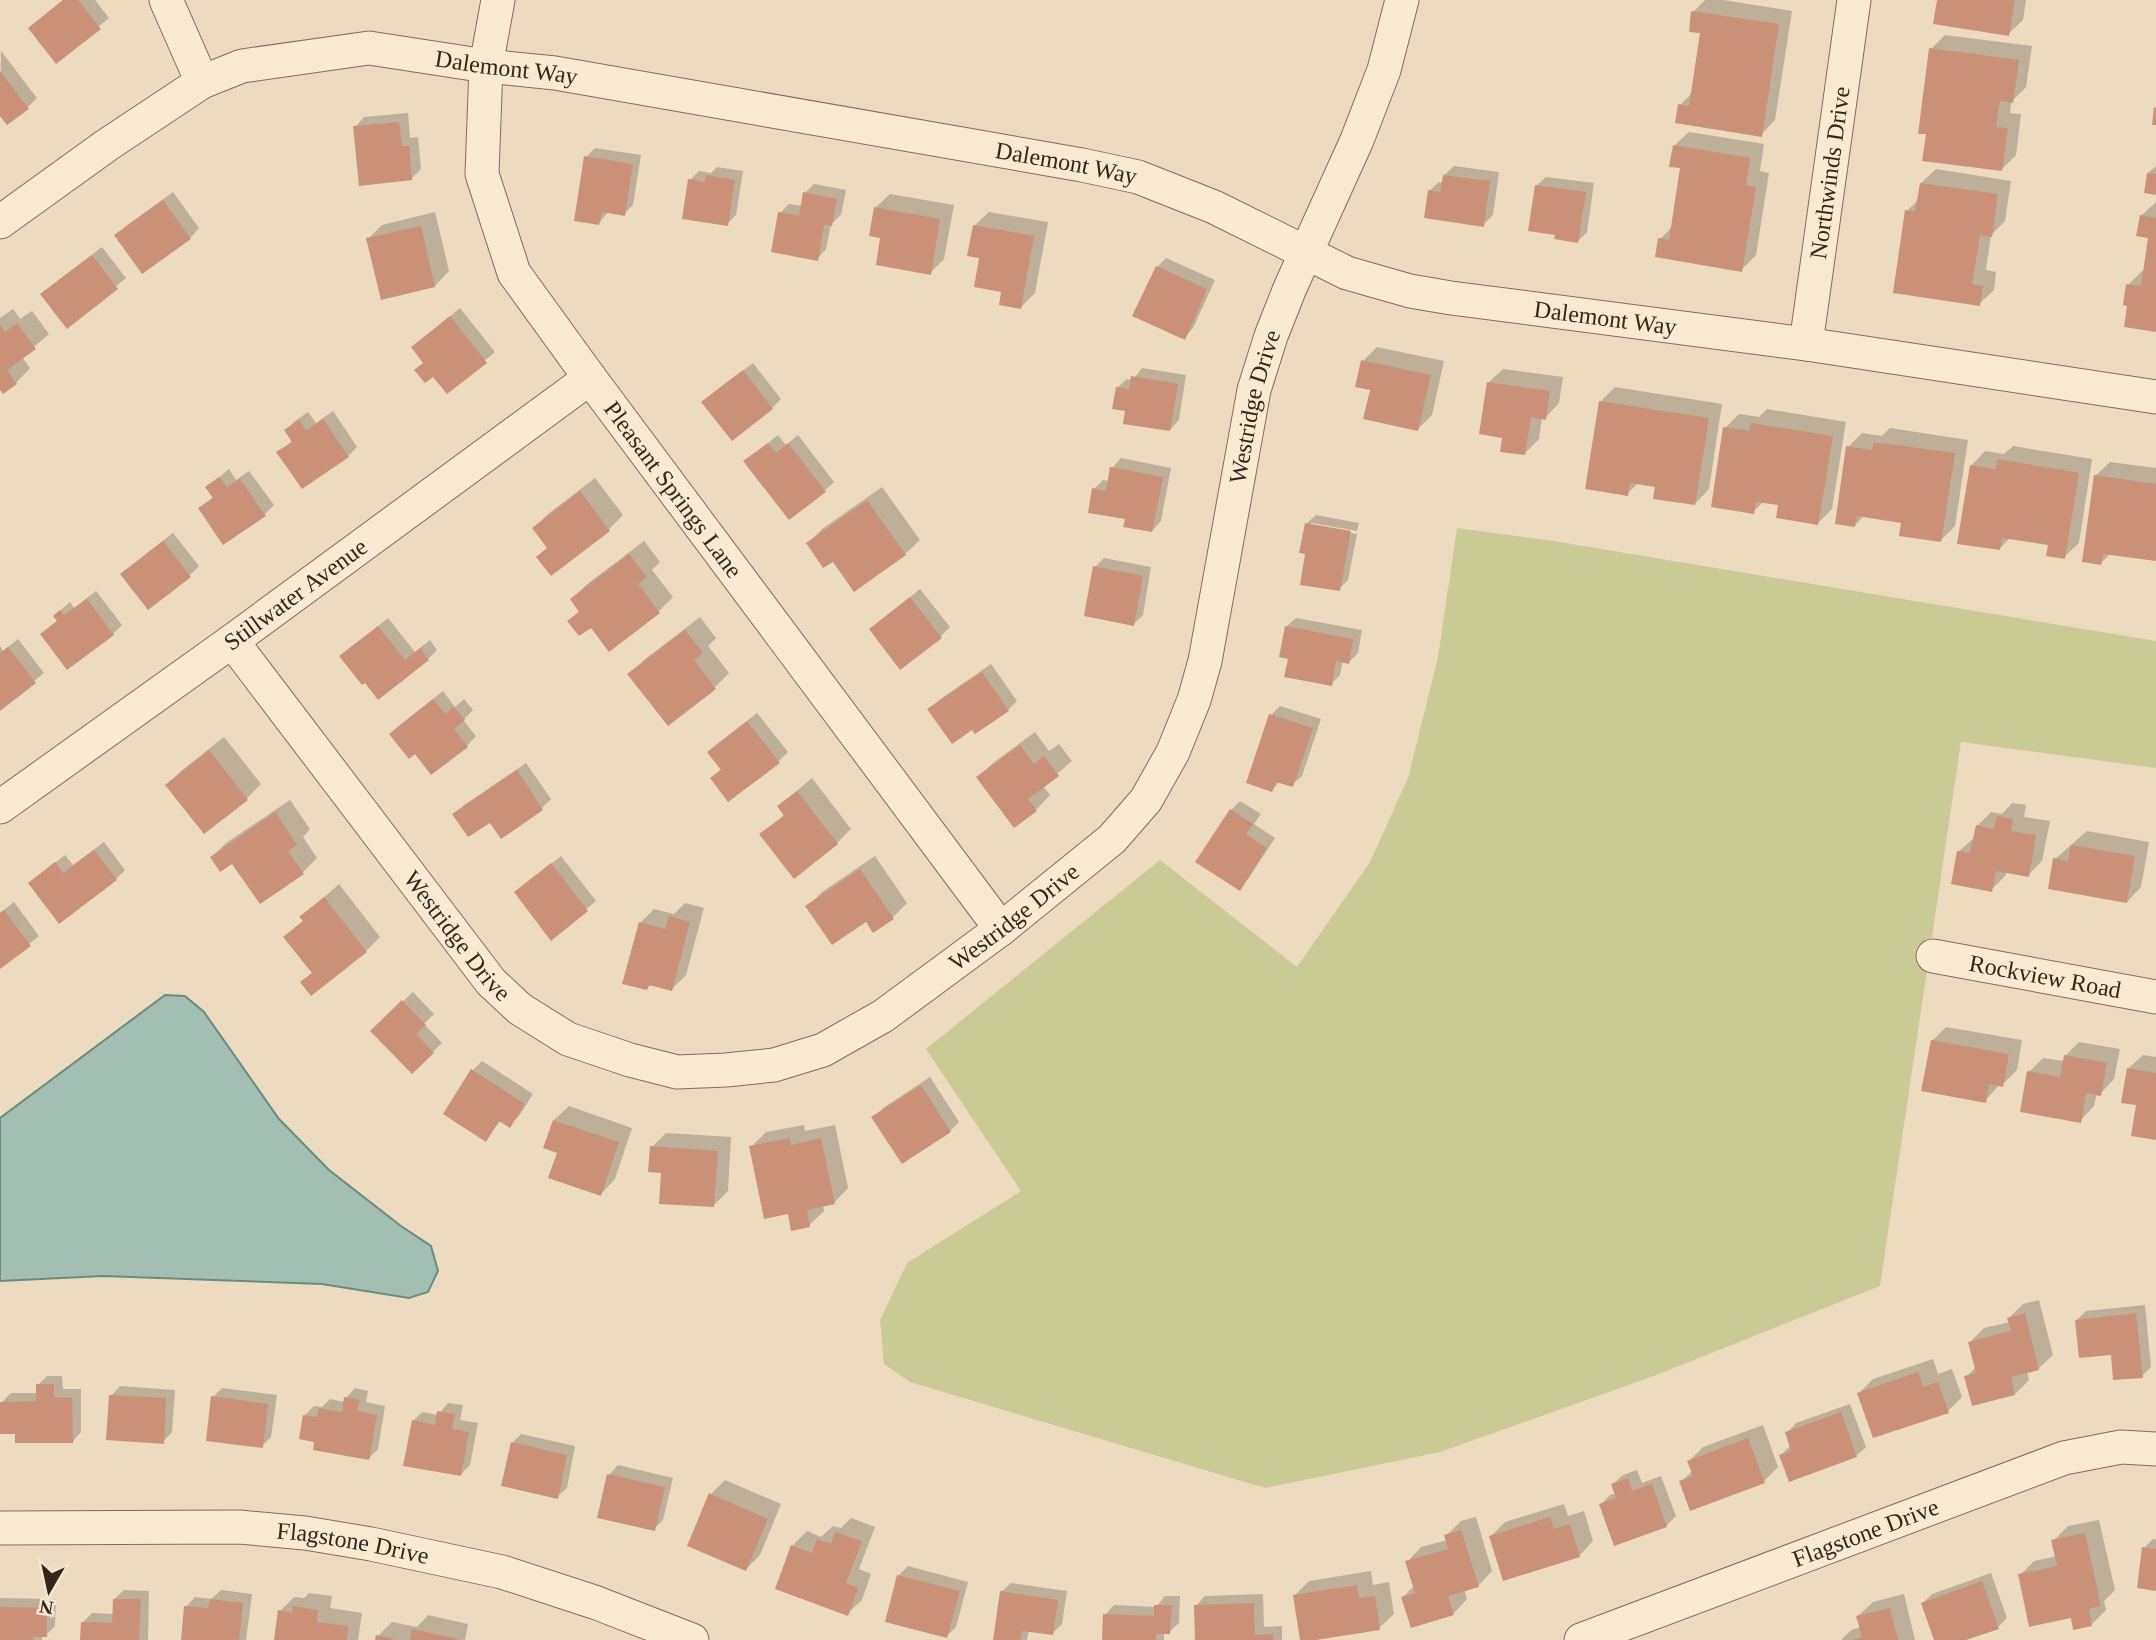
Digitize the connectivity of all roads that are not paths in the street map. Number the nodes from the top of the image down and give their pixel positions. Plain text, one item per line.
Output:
1 (166, 0) edge
2 (498, 0) edge
3 (1402, 0) edge
4 (1854, 0) edge
5 (486, 66) junction
6 (202, 82) junction
7 (0, 222) edge
8 (1307, 253) junction
9 (1806, 344) junction
10 (590, 378) junction
11 (2156, 397) edge
12 (232, 641) junction
13 (0, 807) edge
14 (1001, 929) junction
15 (1933, 957) dead end
16 (2156, 997) edge
17 (2156, 1449) edge
18 (0, 1528) edge
19 (692, 1640) edge
20 (1581, 1640) edge

1 - 6 street
2 - 5 street, Pleasant Springs Lane
3 - 8 street, Westridge Drive
4 - 9 street, Northwinds Drive
5 - 6 street, Dalemont Way
5 - 8 street, Dalemont Way
5 - 10 street, Pleasant Springs Lane
6 - 7 street, Dalemont Way
8 - 9 street, Dalemont Way
8 - 14 street, Westridge Drive
9 - 11 street, Dalemont Way
10 - 12 street, Stillwater Avenue
10 - 14 street, Pleasant Springs Lane
12 - 13 street, Stillwater Avenue
12 - 14 street, Westridge Drive
15 - 16 street, Rockview Road
17 - 20 street, Flagstone Drive
18 - 19 street, Flagstone Drive

